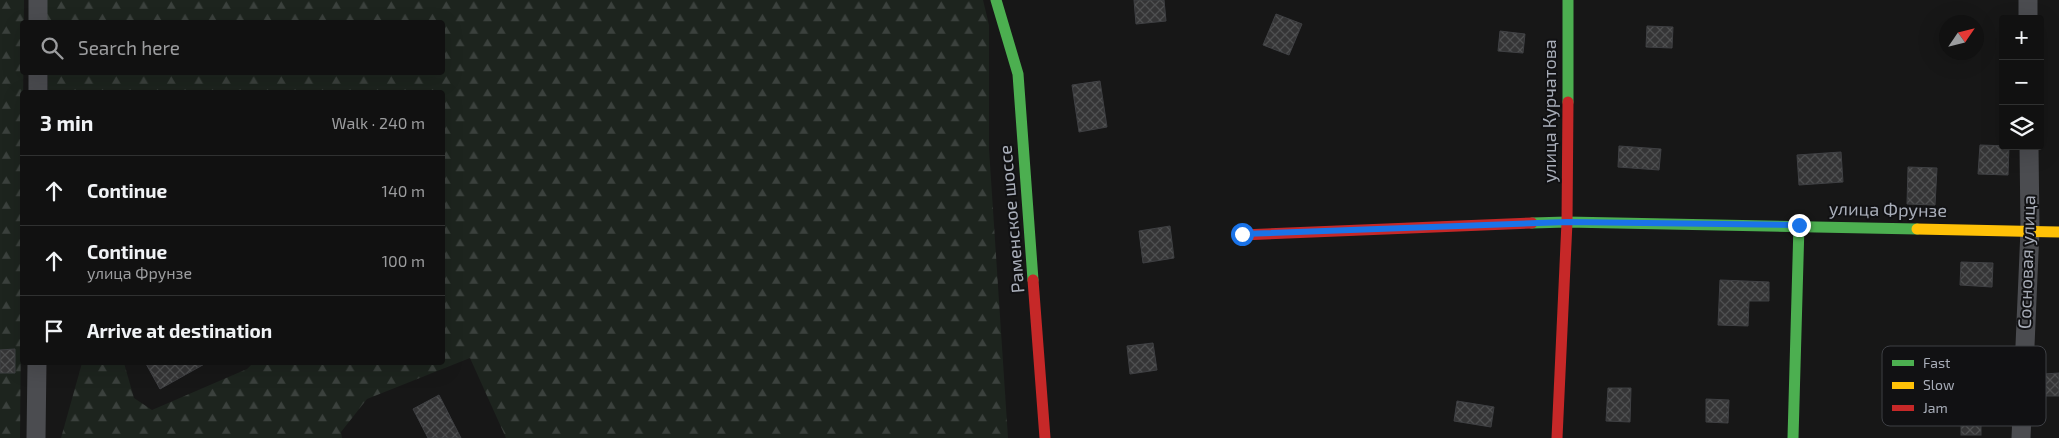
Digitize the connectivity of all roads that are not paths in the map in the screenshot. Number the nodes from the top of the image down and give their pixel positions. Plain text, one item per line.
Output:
1 (38, 0) edge
2 (996, 0) edge
3 (1568, 0) edge
4 (2028, 0) edge
5 (2028, 15) edge
6 (38, 20) edge
7 (38, 75) edge
8 (38, 90) edge
9 (2029, 150) edge
10 (1567, 222) junction
11 (1799, 225) junction
12 (2030, 230) junction
13 (2059, 232) edge
14 (1242, 234) dead end
15 (2025, 346) edge
16 (37, 365) edge
17 (36, 438) edge
18 (1046, 438) edge
19 (1557, 438) edge
20 (1793, 438) edge

1 - 6 street
2 - 18 street, Раменское шоссе
3 - 10 street, улица Курчатова
4 - 5 street
7 - 8 street
9 - 12 street, Сосновая улица
10 - 11 street, улица Фрунзе
10 - 14 street, улица Фрунзе
10 - 19 street, улица Курчатова
11 - 12 street, улица Фрунзе
11 - 20 street
12 - 13 street, улица Фрунзе
12 - 15 street, Сосновая улица
16 - 17 street

